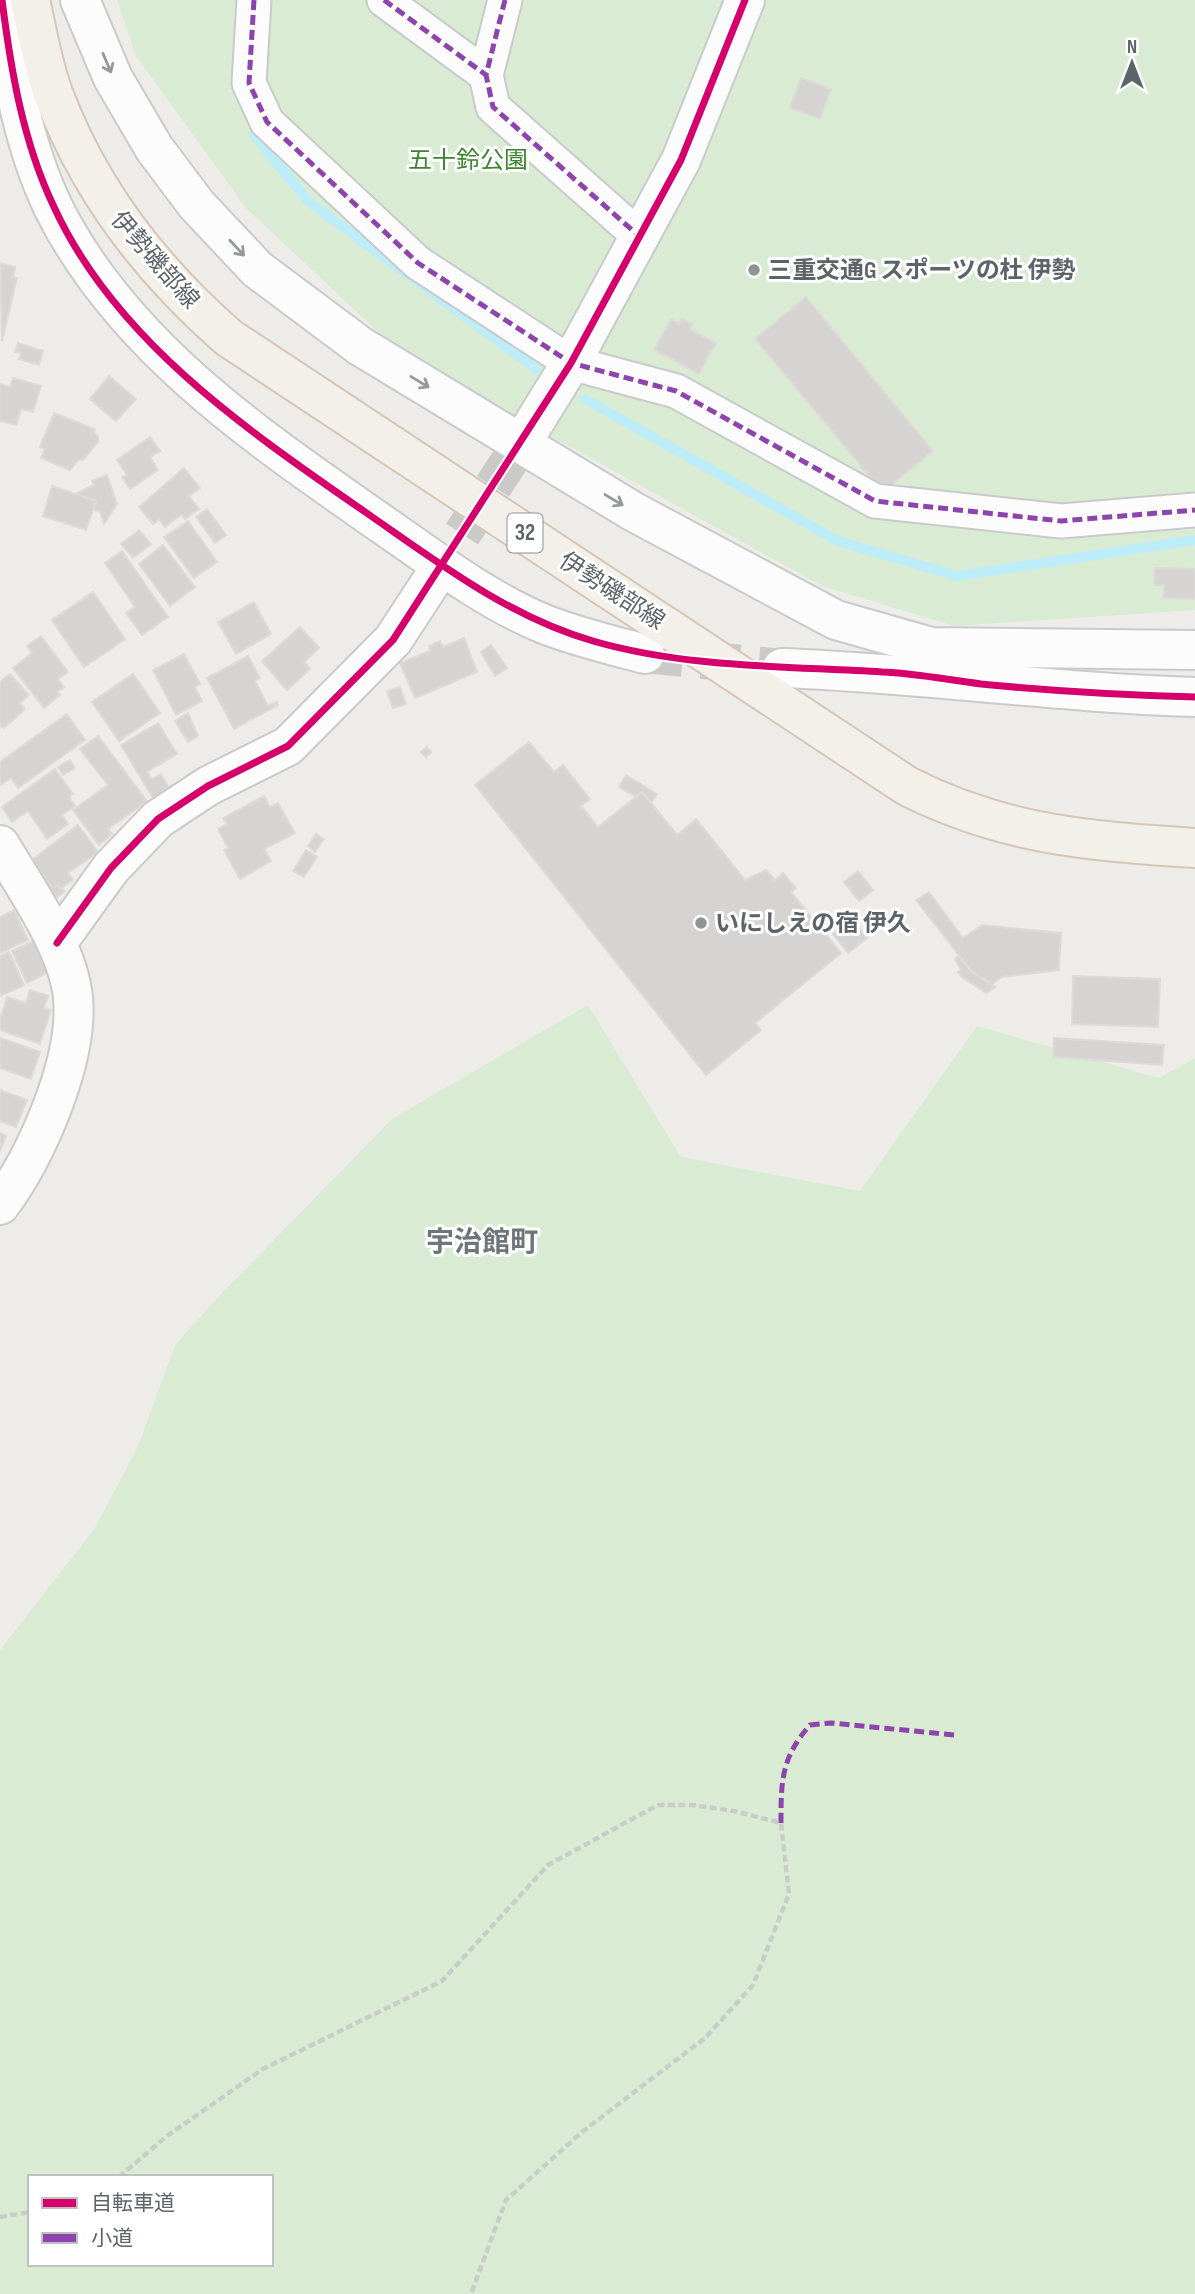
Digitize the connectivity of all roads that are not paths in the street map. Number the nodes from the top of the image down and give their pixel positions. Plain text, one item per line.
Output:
1 (2, 0) edge
2 (30, 0) edge
3 (80, 0) edge
4 (254, 0) edge
5 (384, 0) edge
6 (505, 0) edge
7 (745, 0) edge
8 (486, 75) junction
9 (640, 237) junction
10 (572, 363) junction
11 (529, 431) tunnel mouth
12 (1195, 510) edge
13 (431, 582) tunnel mouth
14 (1195, 650) edge
15 (645, 654) tunnel mouth
16 (782, 668) tunnel mouth
17 (1195, 697) edge
18 (0, 845) edge
19 (1195, 848) edge
20 (57, 943) junction
21 (0, 1205) edge

1 - 15 street
2 - 19 main road, 伊勢磯部線 / 32
3 -> 14 street
4 - 10 street
5 - 8 street
6 - 8 street
7 - 9 street
8 - 9 street
9 - 10 street
10 - 11 street
10 - 12 street
13 - 20 street
16 - 17 street
18 - 20 street
20 - 21 street

